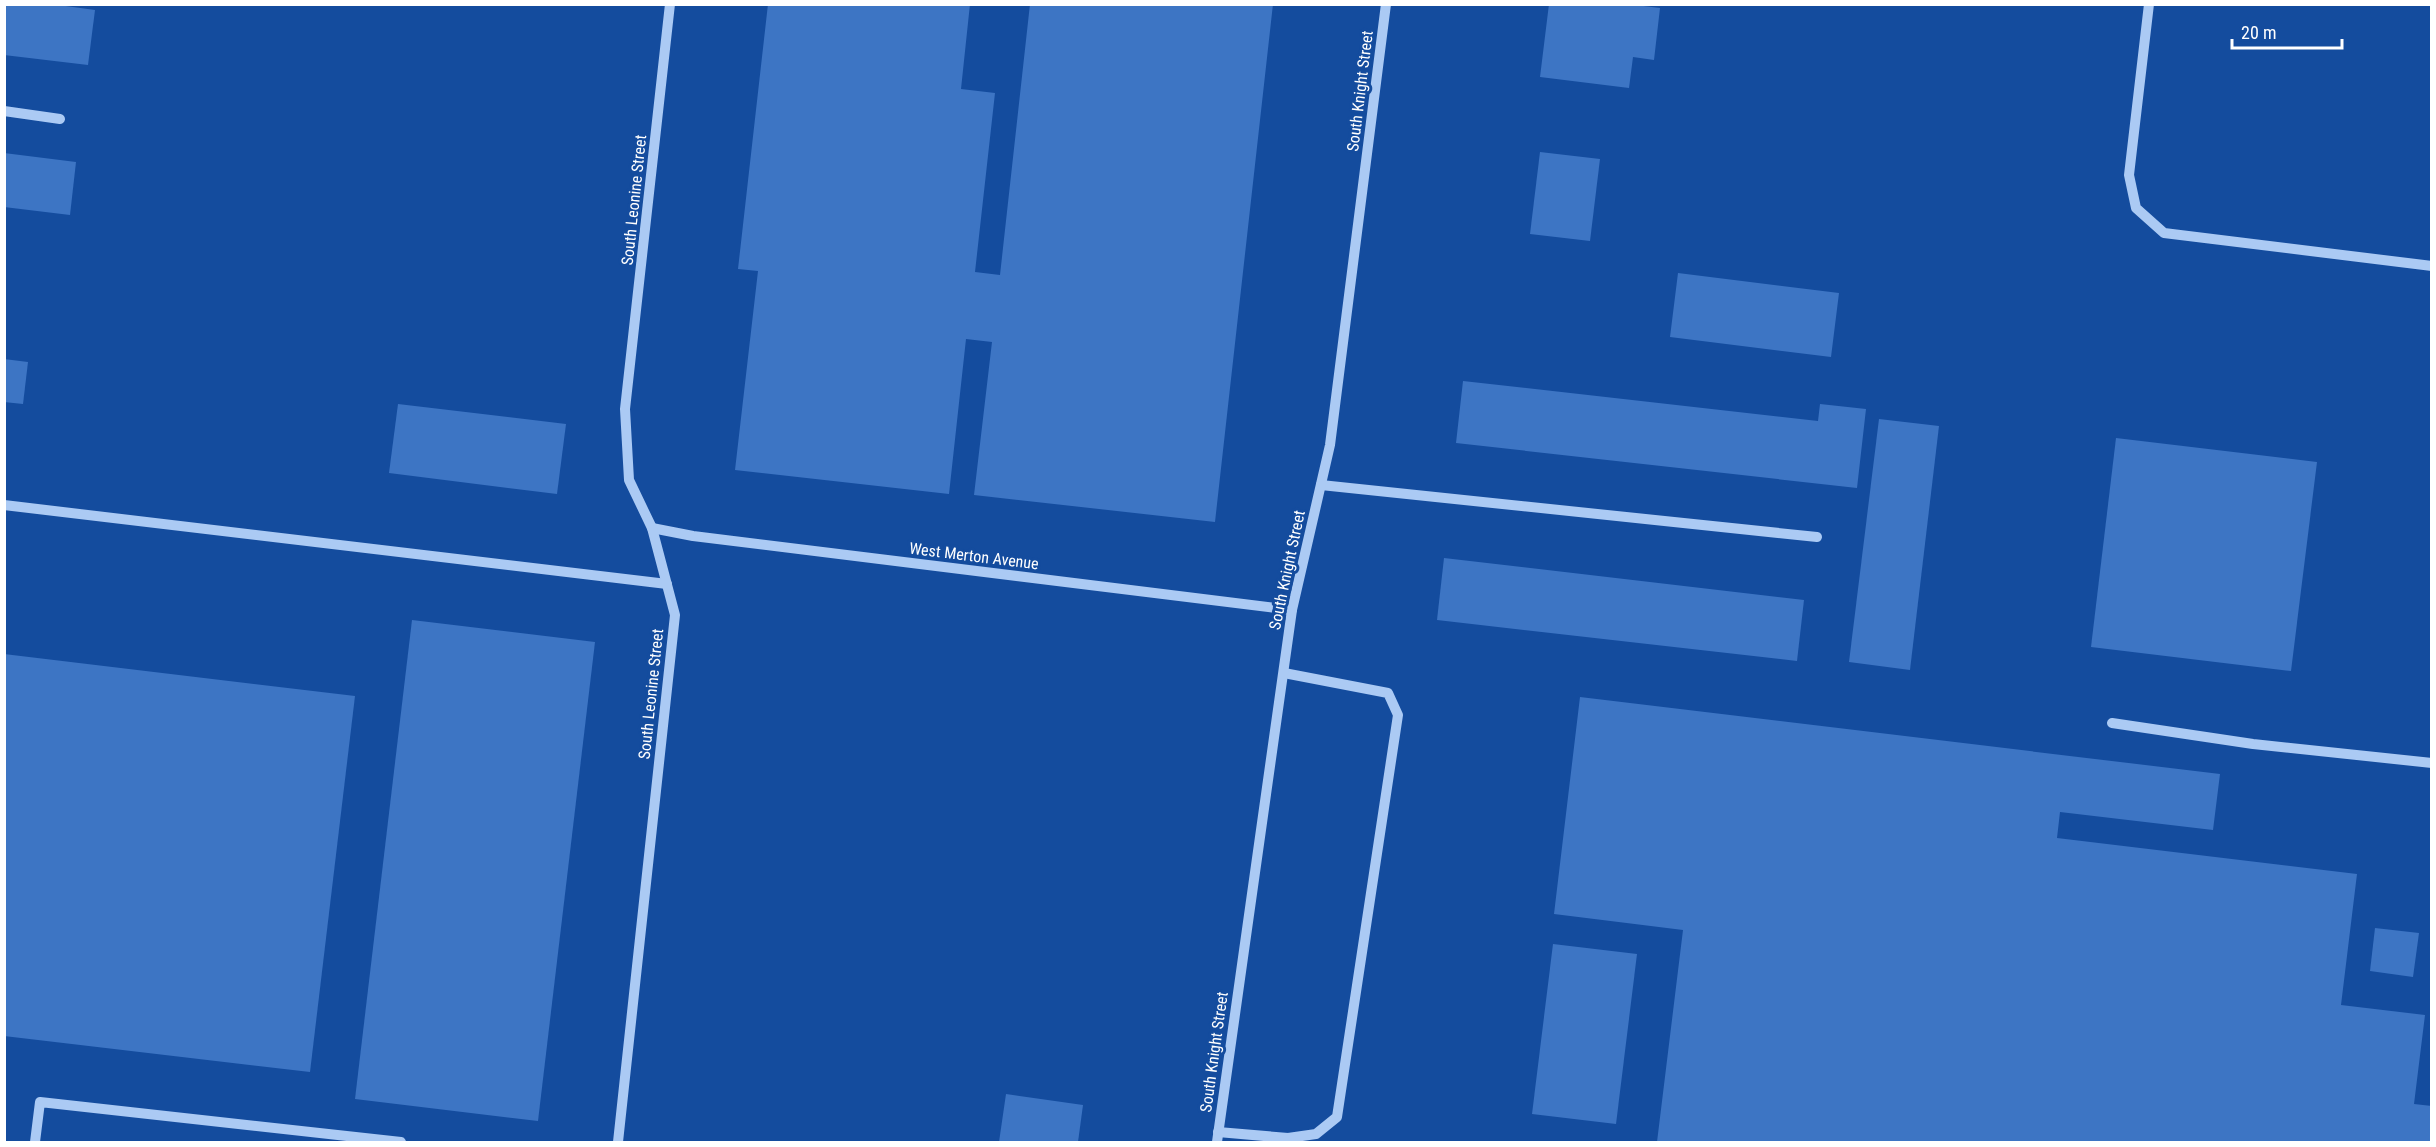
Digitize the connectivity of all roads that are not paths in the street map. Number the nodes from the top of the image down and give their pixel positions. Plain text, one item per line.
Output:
1 (670, 4) edge
2 (1386, 4) edge
3 (2149, 4) edge
4 (4, 111) edge
5 (60, 119) dead end
6 (2432, 266) edge
7 (1321, 486) junction
8 (4, 505) edge
9 (652, 528) junction
10 (1817, 537) dead end
11 (667, 584) junction
12 (1292, 610) junction
13 (1284, 673) junction
14 (2112, 723) dead end
15 (2432, 763) edge
16 (1217, 1137) edge
17 (35, 1143) edge
18 (401, 1143) edge
19 (618, 1143) edge

1 - 9 street, South Leonine Street
2 - 7 street, South Knight Street
3 - 6 street
4 - 5 street
7 - 10 street
7 - 12 street, South Knight Street
8 - 11 street
9 - 11 street, South Leonine Street
9 - 12 street, West Merton Avenue
11 - 19 street, South Leonine Street
12 - 13 street, South Knight Street
13 - 16 street, South Knight Street
13 - 16 street
14 - 15 street
17 - 18 street

